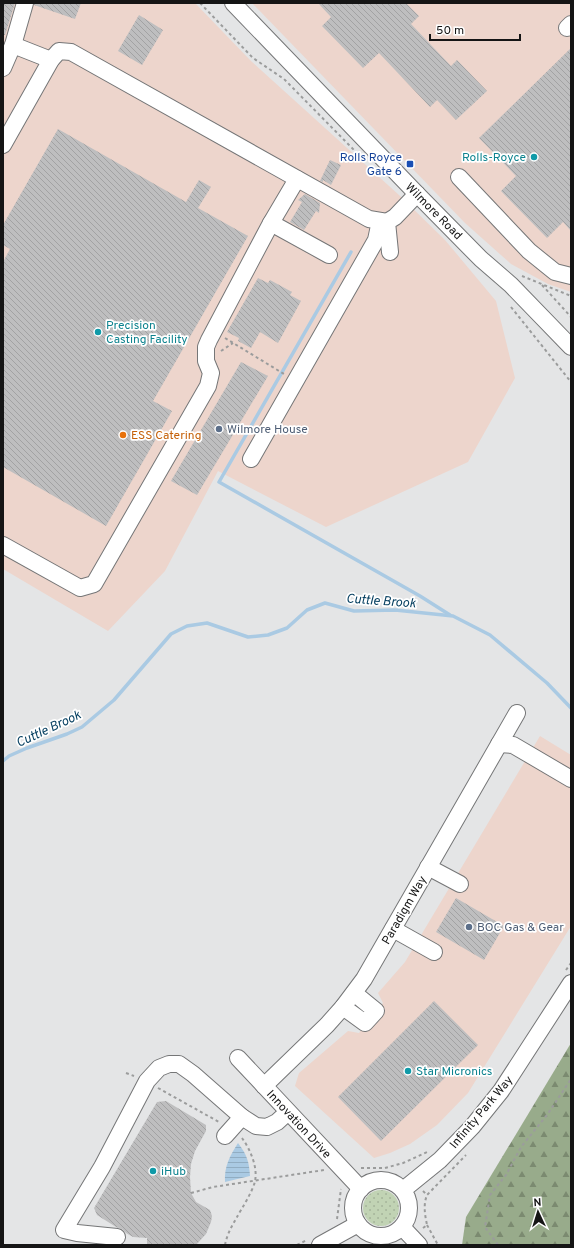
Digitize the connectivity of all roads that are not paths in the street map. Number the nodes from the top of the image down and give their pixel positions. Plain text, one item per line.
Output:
1 (25, 3) edge
2 (233, 3) edge
3 (13, 45) junction
4 (51, 60) junction
5 (3, 68) edge
6 (3, 145) edge
7 (458, 176) dead end
8 (297, 179) junction
9 (417, 194) junction
10 (383, 222) junction
11 (271, 223) junction
12 (390, 252) dead end
13 (329, 255) dead end
14 (571, 276) edge
15 (571, 347) edge
16 (251, 459) dead end
17 (3, 545) edge
18 (517, 713) dead end
19 (499, 744) junction
20 (571, 779) edge
21 (428, 867) junction
22 (460, 884) dead end
23 (393, 929) junction
24 (434, 952) dead end
25 (567, 979) edge
26 (354, 993) junction
27 (343, 1007) junction
28 (238, 1058) dead end
29 (264, 1086) junction
30 (288, 1112) junction
31 (356, 1184) junction
32 (403, 1190) junction
33 (352, 1228) junction
34 (410, 1236) edge
35 (117, 1237) dead end
36 (320, 1245) edge

1 - 3 street
2 - 9 street, Wilmore Road
3 - 4 street
3 - 5 street
4 - 6 street
4 - 8 street
7 - 14 street
8 - 10 street
8 - 11 street
9 - 10 street
9 - 15 street, Wilmore Road
10 - 12 street
10 - 16 street
11 - 13 street
11 - 17 street
18 - 19 street, Paradigm Way
19 - 20 street
19 - 21 street, Paradigm Way
21 - 22 street
21 - 23 street, Paradigm Way
23 - 24 street
23 - 26 street, Paradigm Way
25 - 32 street, Infinity Park Way
26 - 27 street, Paradigm Way
26 - 27 street
27 - 29 street, Paradigm Way
28 - 29 street, Innovation Drive
29 - 30 street, Innovation Drive
30 - 31 street, Innovation Drive
30 - 35 street
31 - 32 street
31 - 33 street
32 - 34 street
33 - 34 street
33 - 36 street

